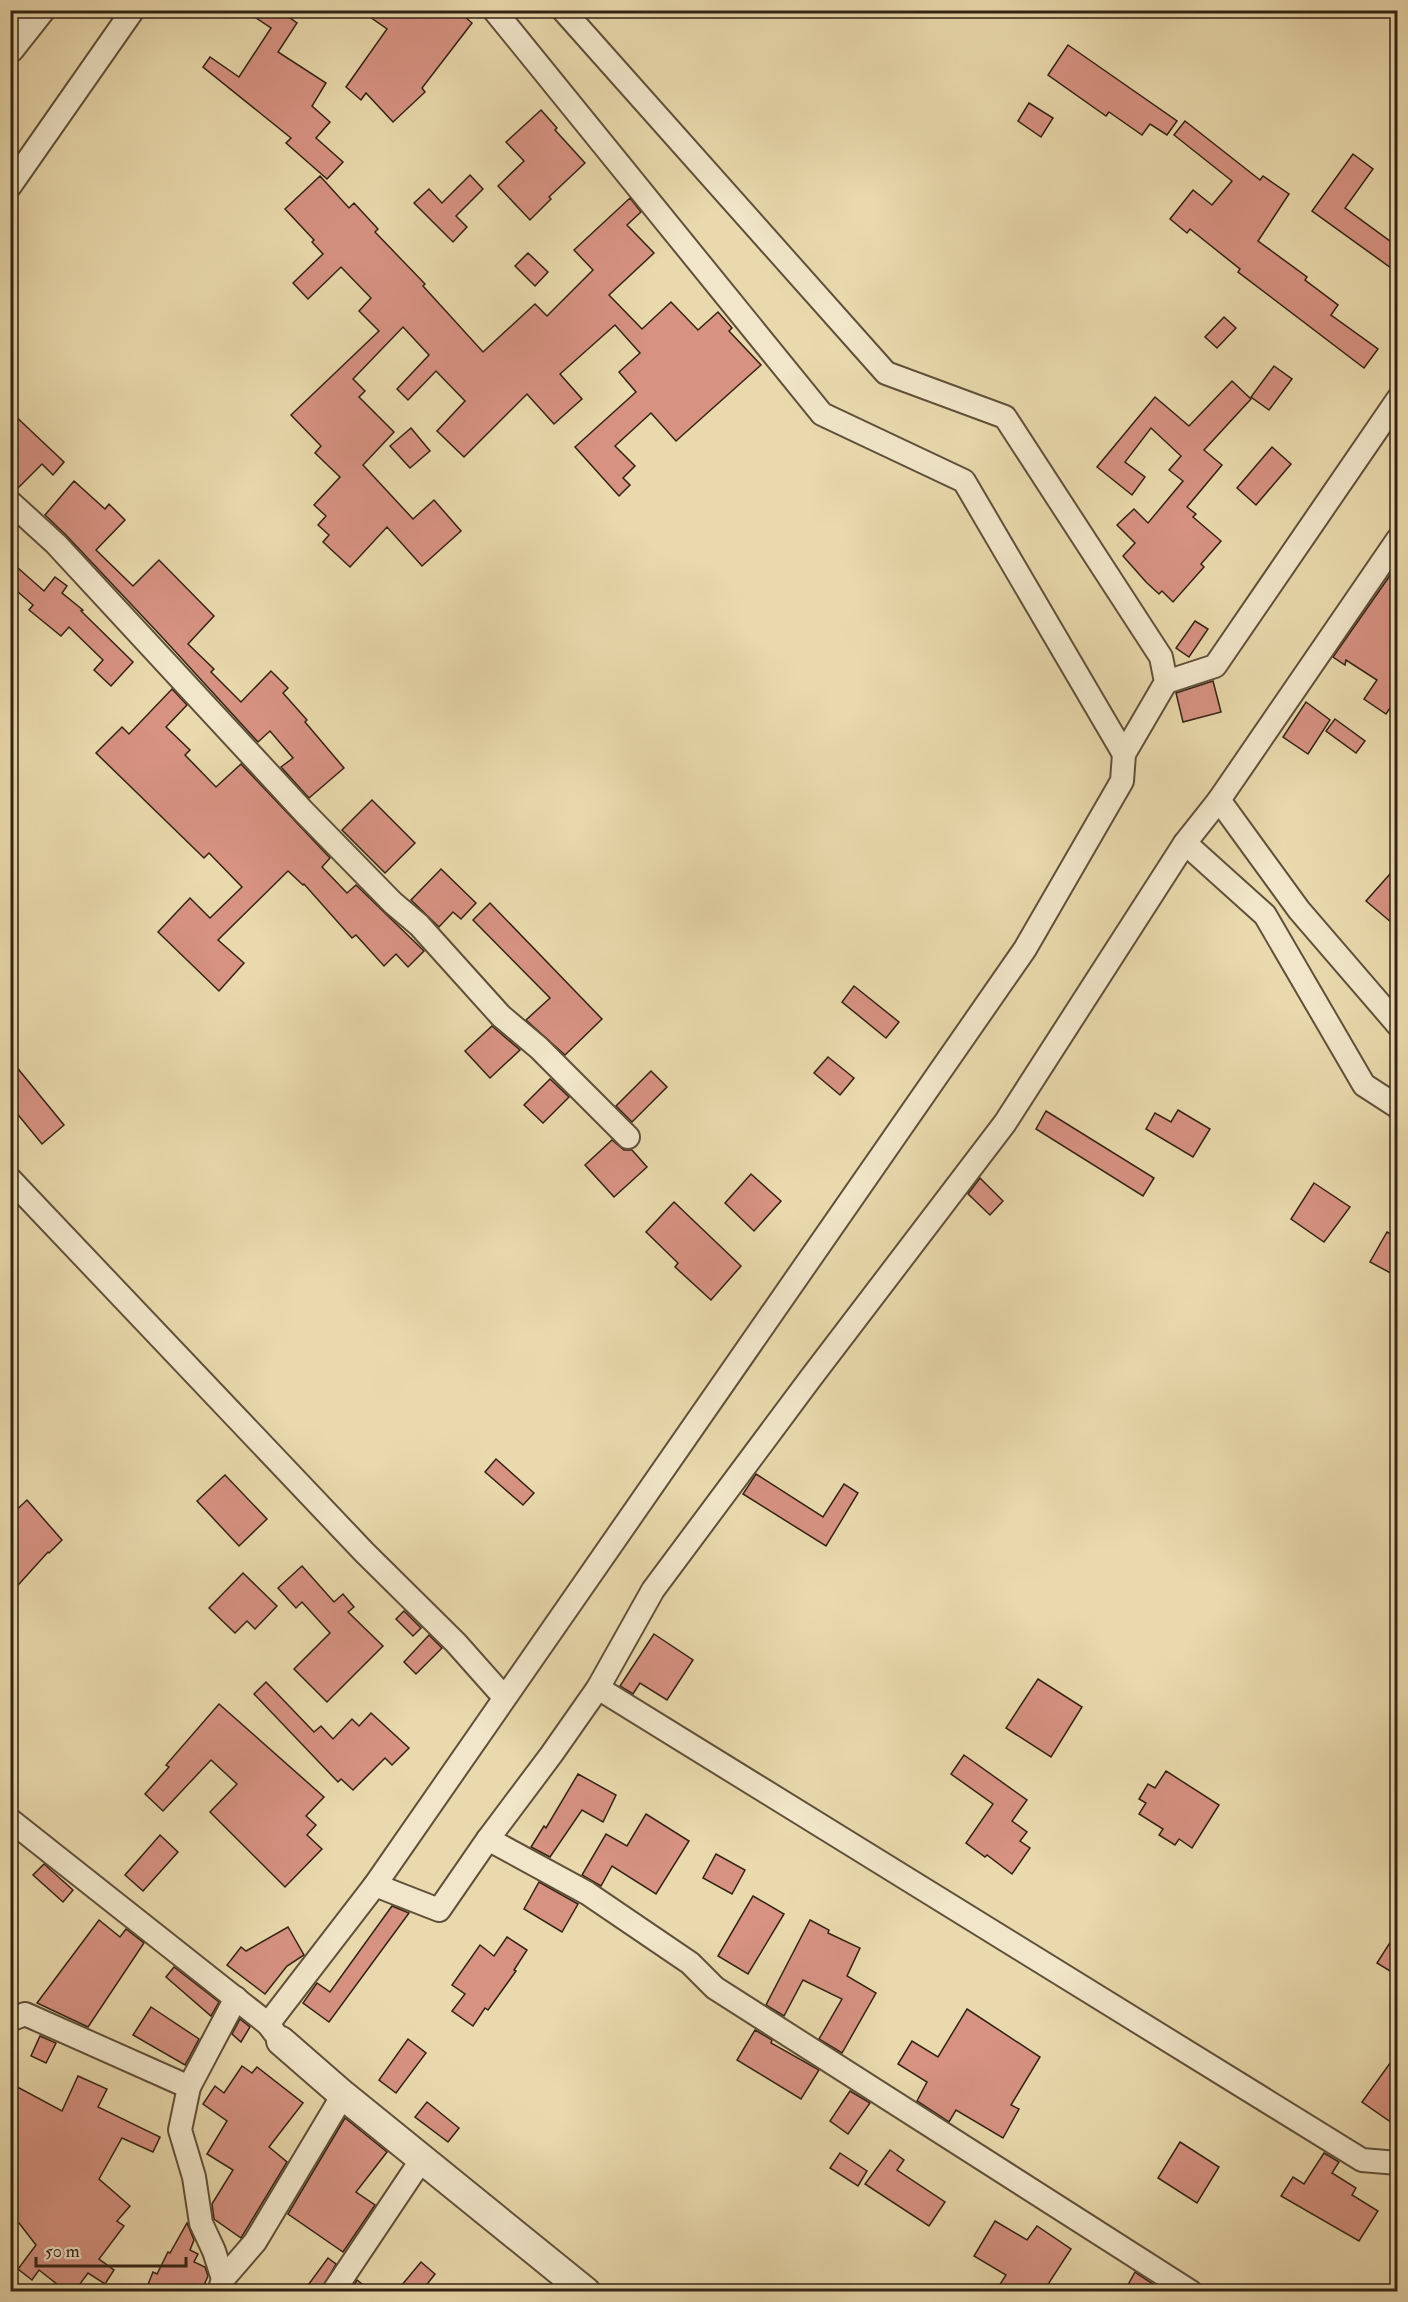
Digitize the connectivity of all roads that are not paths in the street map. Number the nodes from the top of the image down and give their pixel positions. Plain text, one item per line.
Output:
1 (40, 10) edge
2 (133, 10) edge
3 (494, 10) edge
4 (563, 10) edge
5 (10, 48) edge
6 (10, 186) edge
7 (1398, 399) edge
8 (10, 502) edge
9 (1398, 539) edge
10 (1166, 682) junction
11 (1125, 754) junction
12 (1219, 800) junction
13 (1185, 843) junction
14 (1398, 1025) edge
15 (1398, 1107) edge
16 (628, 1137) dead end
17 (10, 1179) edge
18 (598, 1688) junction
19 (504, 1697) junction
20 (10, 1820) edge
21 (488, 1839) junction
22 (375, 1885) junction
23 (236, 1998) junction
24 (10, 2020) edge
25 (275, 2033) junction
26 (189, 2087) junction
27 (342, 2095) junction
28 (422, 2159) junction
29 (1398, 2163) edge
30 (221, 2285) edge
31 (333, 2292) edge
32 (586, 2292) edge
33 (1191, 2292) edge

1 - 5 street
2 - 6 street
3 - 11 street
4 - 10 street
7 - 10 street
8 - 16 street
9 - 12 street
10 - 11 street
11 - 19 street
12 - 13 street
12 - 14 street
13 - 15 street
13 - 18 street
17 - 19 street
18 - 21 street
18 - 29 street
19 - 22 street
20 - 23 street
21 - 22 street
21 - 33 street
22 - 25 street
23 - 25 street
23 - 26 street
24 - 26 street
25 - 27 street
26 - 30 street
27 - 28 street
27 - 30 street
28 - 31 street
28 - 32 street

